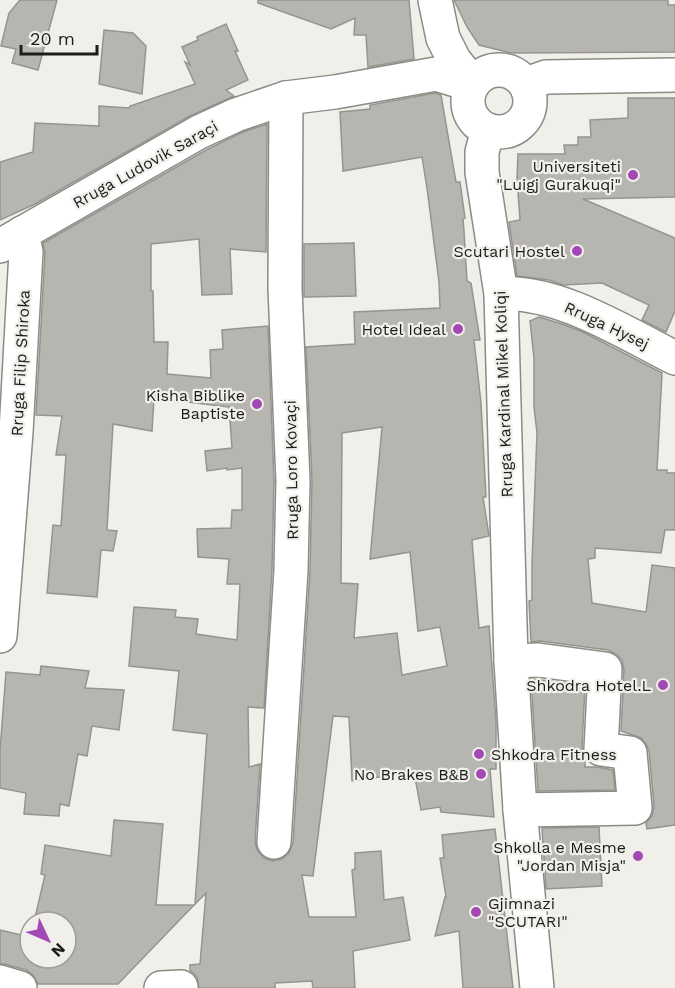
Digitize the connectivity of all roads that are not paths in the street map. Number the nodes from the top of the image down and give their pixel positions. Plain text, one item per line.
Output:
1 (435, 0) edge
2 (675, 75) edge
3 (473, 84) junction
4 (527, 88) junction
5 (306, 101) junction
6 (488, 130) junction
7 (11, 240) edge
8 (501, 294) junction
9 (675, 358) edge
10 (0, 636) edge
11 (511, 661) junction
12 (520, 810) junction
13 (274, 842) dead end
14 (0, 982) edge
15 (20, 988) edge
16 (537, 988) edge

1 - 3 street
2 - 4 street
3 - 4 street
3 - 5 street, Rruga Ludovik Saraçi
3 - 6 street
4 - 6 street
5 - 7 street, Rruga Ludovik Saraçi
5 - 13 street, Rruga Loro Kovaçi
6 - 8 street, Rruga Kardinal Mikel Koliqi
7 - 10 street, Rruga Filip Shiroka
8 - 9 street, Rruga Hysej
8 - 11 street, Rruga Kardinal Mikel Koliqi
11 - 12 street, Rruga Kardinal Mikel Koliqi
11 - 12 street
12 - 16 street, Rruga Kardinal Mikel Koliqi
14 - 15 street

